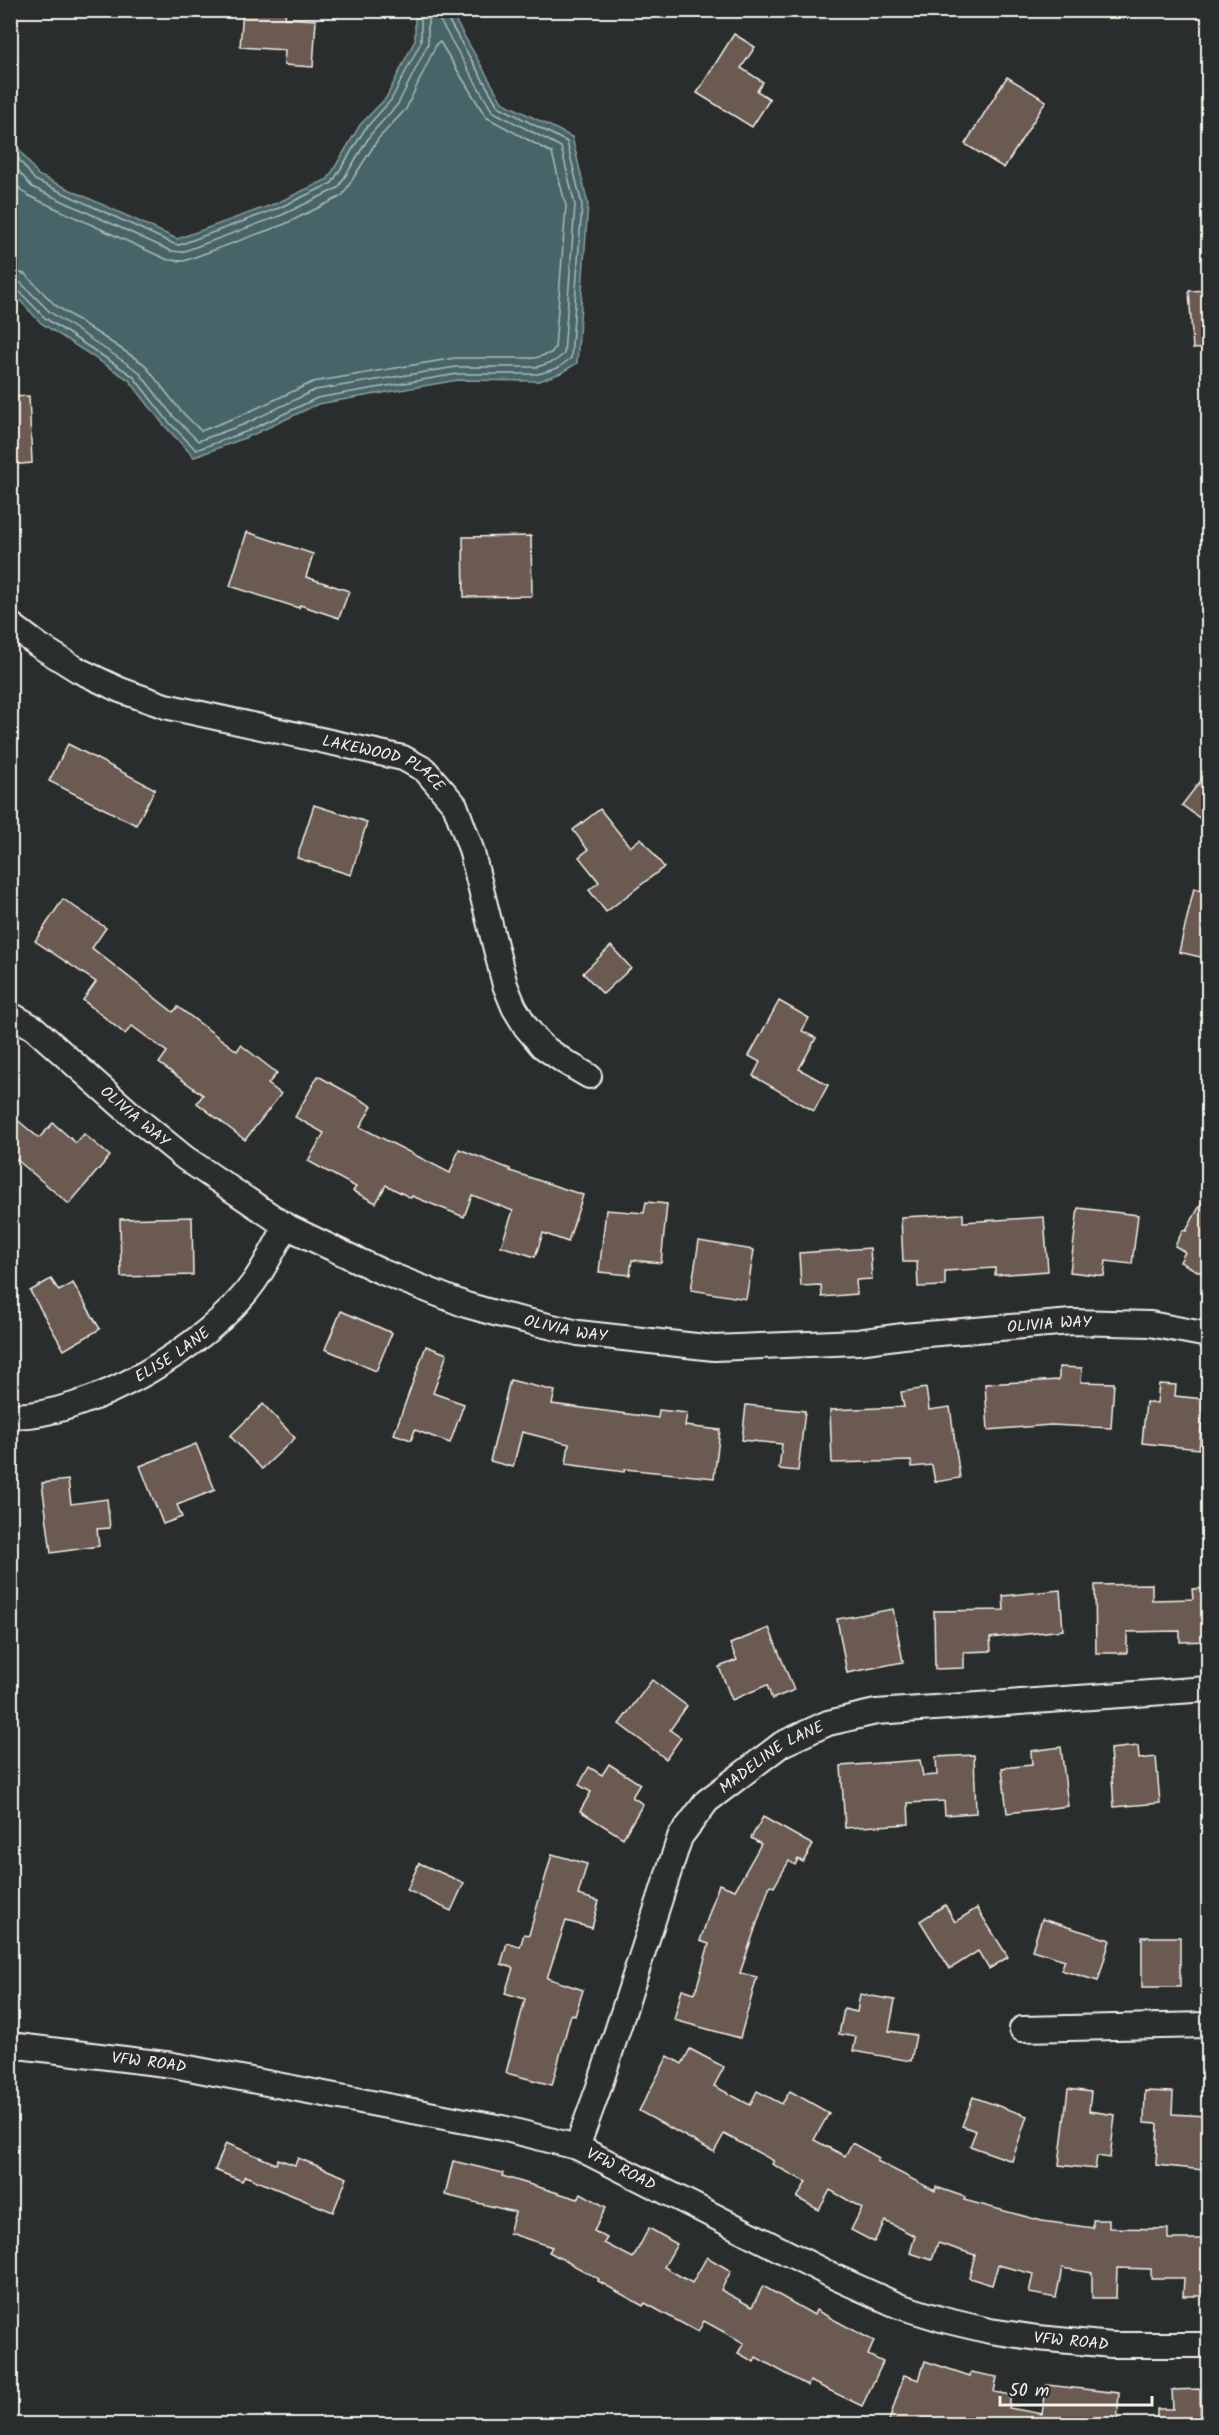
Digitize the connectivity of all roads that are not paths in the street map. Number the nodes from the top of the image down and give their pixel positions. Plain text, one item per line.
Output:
1 (10, 624) edge
2 (10, 1014) edge
3 (589, 1076) dead end
4 (286, 1226) junction
5 (1209, 1335) edge
6 (10, 1416) edge
7 (1209, 1689) edge
8 (1209, 2025) edge
9 (1022, 2029) dead end
10 (10, 2045) edge
11 (577, 2147) junction
12 (1209, 2345) edge

1 - 3 street, LAKEWOOD PLACE
2 - 4 street, OLIVIA WAY
4 - 5 street, OLIVIA WAY
4 - 6 street, ELISE LANE
7 - 11 street, MADELINE LANE
8 - 9 street
10 - 11 street, VFW ROAD
11 - 12 street, VFW ROAD

